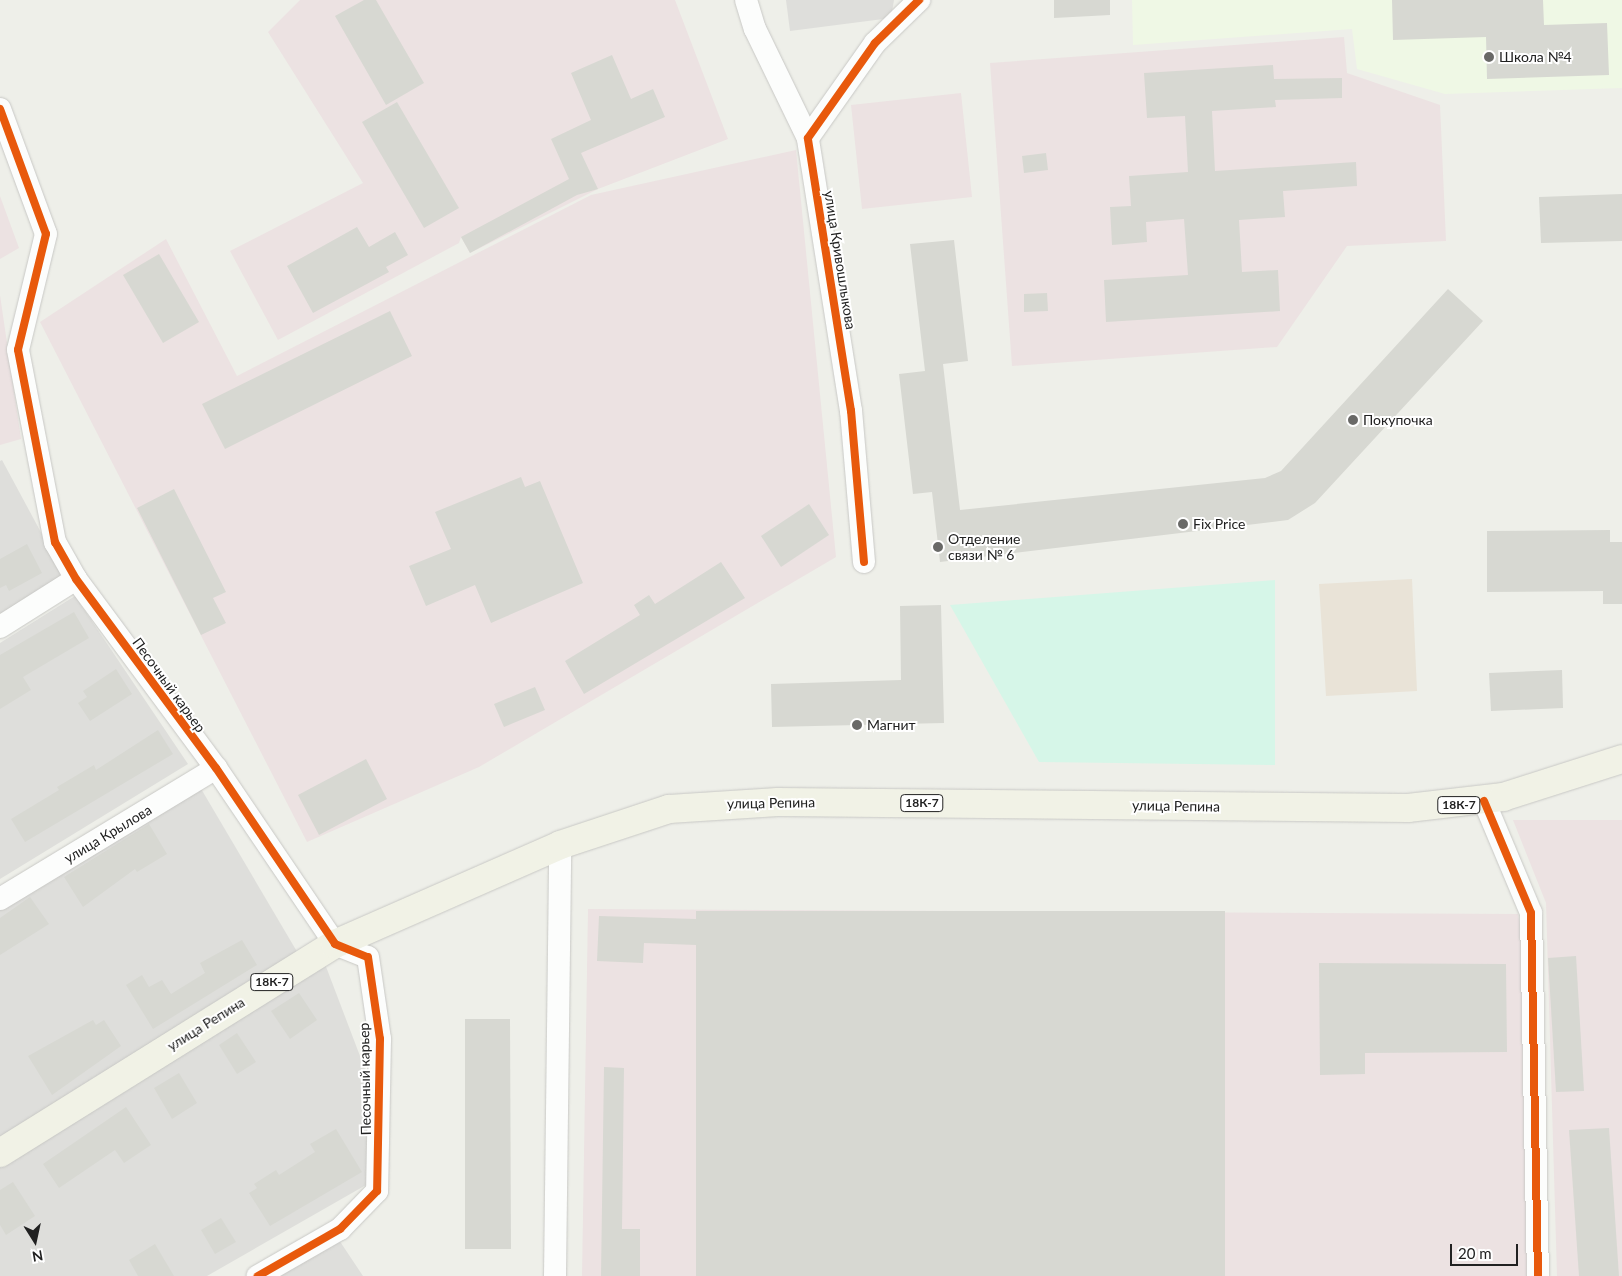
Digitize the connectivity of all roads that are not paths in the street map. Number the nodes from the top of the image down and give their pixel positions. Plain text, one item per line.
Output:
1 (746, 0) edge
2 (919, 0) edge
3 (0, 109) edge
4 (808, 138) junction
5 (864, 562) dead end
6 (76, 579) junction
7 (0, 627) edge
8 (1622, 760) edge
9 (216, 768) junction
10 (1484, 801) junction
11 (560, 845) junction
12 (0, 899) edge
13 (336, 944) junction
14 (0, 1152) edge
15 (258, 1276) edge
16 (555, 1276) edge
17 (1538, 1276) edge

1 - 4 street, улица Кривошлыкова
2 - 4 street
3 - 6 street, Песочный карьер
4 - 5 street, улица Кривошлыкова
6 - 7 street
6 - 9 street, Песочный карьер
8 - 10 main road, улица Репина / 18К-7
9 - 12 street, улица Крылова
9 - 13 street, Песочный карьер
10 - 11 main road, улица Репина / 18К-7
10 - 17 street
11 - 13 main road, улица Репина / 18К-7
11 - 16 street
13 - 14 main road, улица Репина / 18К-7
13 - 15 street, Песочный карьер

